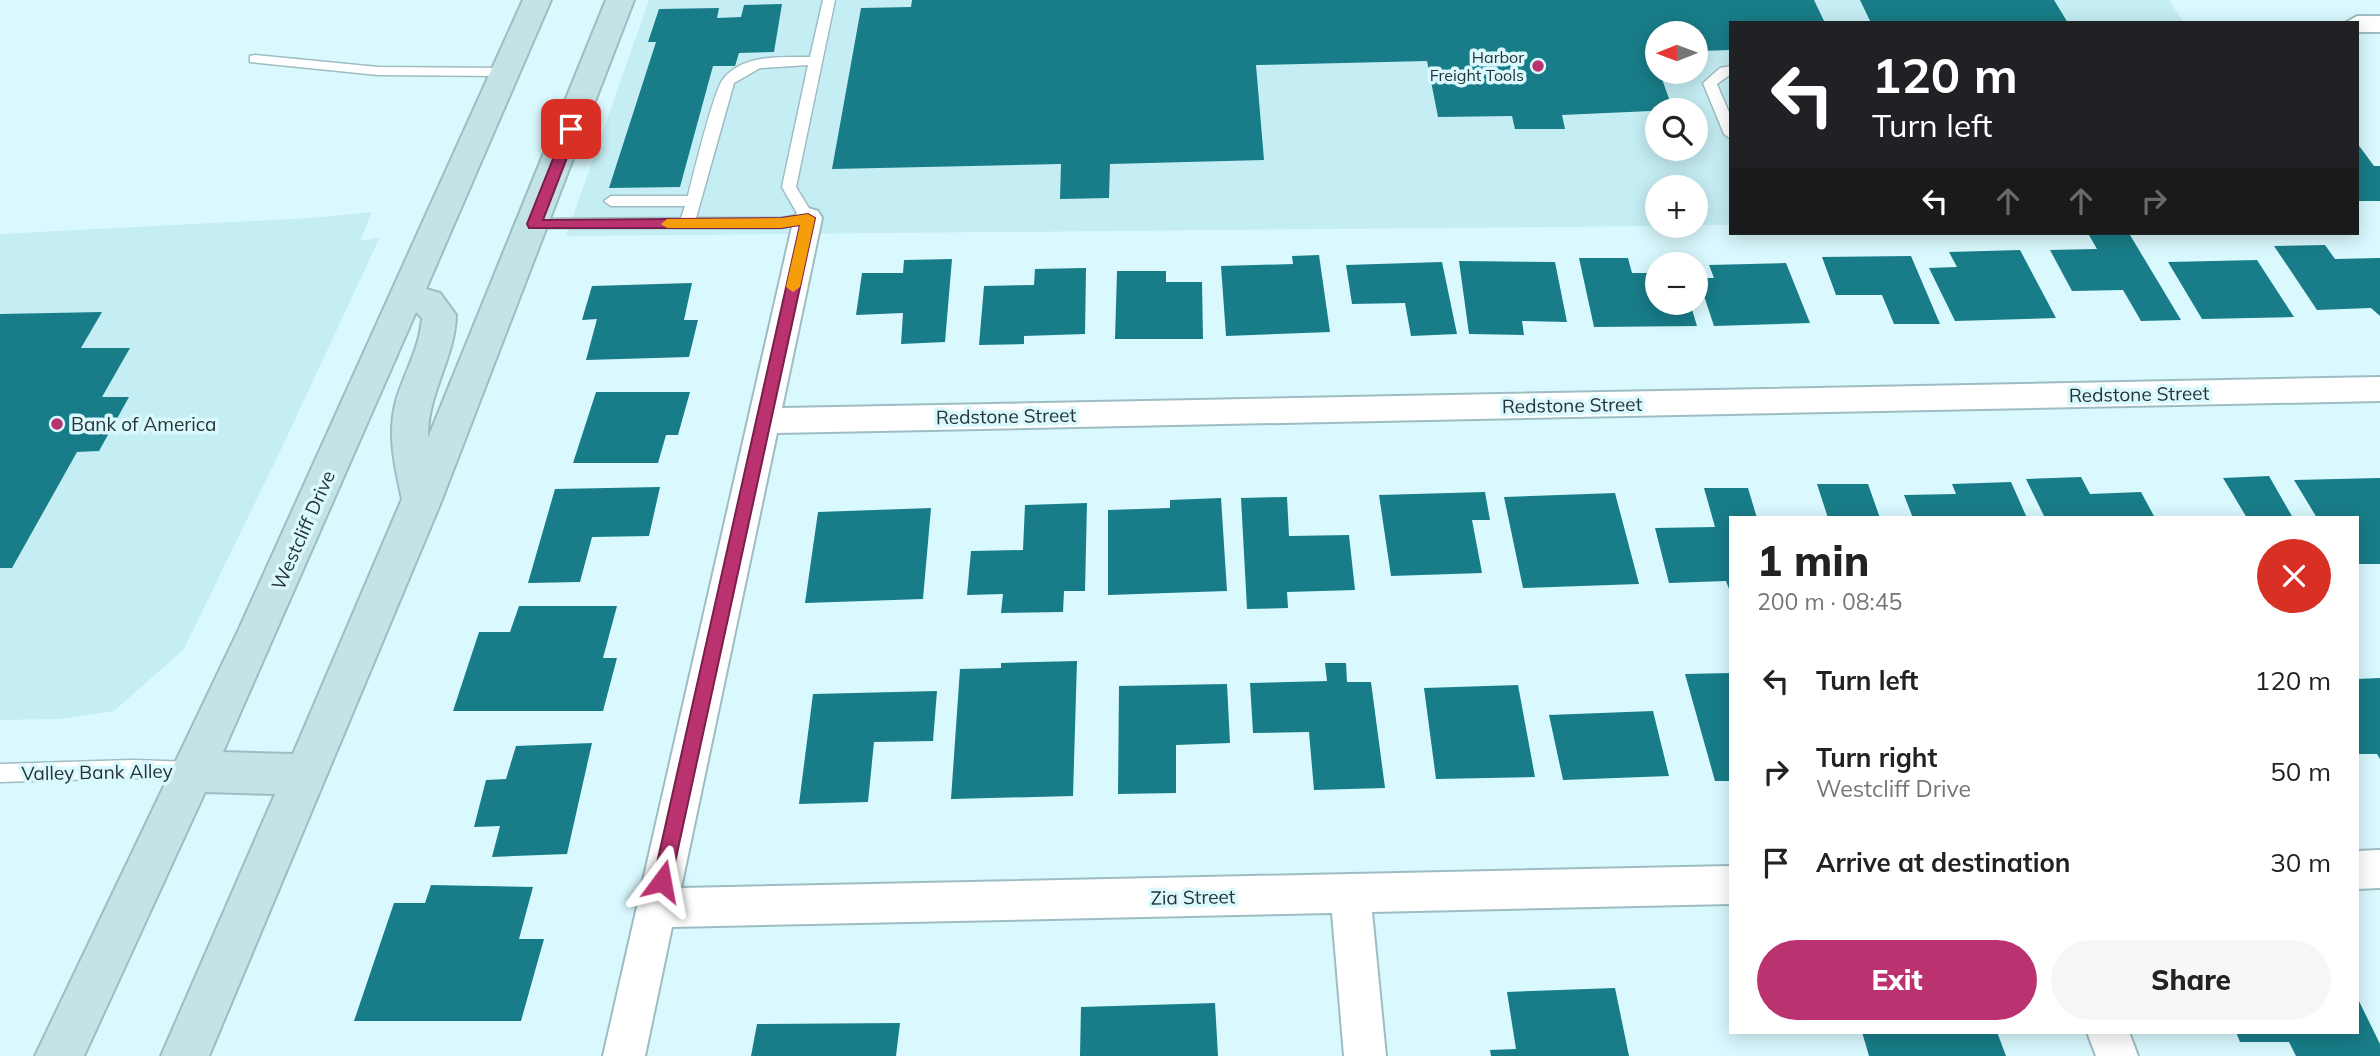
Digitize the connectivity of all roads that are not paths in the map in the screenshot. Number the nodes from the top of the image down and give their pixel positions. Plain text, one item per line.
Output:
1 (537, 0) edge
2 (559, 0) edge
3 (620, 0) edge
4 (829, 0) edge
5 (2359, 24) edge
6 (2380, 24) edge
7 (522, 30) junction
8 (255, 59) dead end
9 (816, 61) junction
10 (1729, 71) edge
11 (503, 72) junction
12 (1729, 129) edge
13 (611, 201) dead end
14 (694, 201) junction
15 (808, 218) junction
16 (687, 223) junction
17 (534, 224) junction
18 (406, 296) junction
19 (2380, 389) edge
20 (765, 421) junction
21 (422, 502) junction
22 (195, 771) junction
23 (0, 773) edge
24 (305, 775) junction
25 (2380, 869) edge
26 (2359, 870) edge
27 (1729, 884) edge
28 (1350, 893) junction
29 (656, 908) junction
30 (2109, 1034) edge
31 (59, 1056) edge
32 (185, 1056) edge
33 (624, 1056) edge
34 (1365, 1056) edge
35 (2117, 1056) edge

1 - 7 main road, Westcliff Drive
2 - 7 main road
3 - 17 main road
4 - 9 lane
5 - 6 street
7 - 11 main road, Westcliff Drive
8 - 11 lane
9 - 14 lane
9 - 15 lane
10 - 12 lane
11 - 18 main road, Westcliff Drive
13 - 14 lane
14 - 16 lane
15 - 16 lane
15 - 20 street
16 - 17 lane
17 - 21 main road
18 - 21 main road
18 - 22 main road, Westcliff Drive
19 - 20 street, Redstone Street
20 - 29 street
21 - 24 main road
22 - 23 lane, Valley Bank Alley
22 - 24 main road
22 - 31 main road, Westcliff Drive
24 - 32 main road
25 - 26 street
27 - 28 street, Zia Street
28 - 29 street, Zia Street
28 - 34 street
29 - 33 street
30 - 35 street

